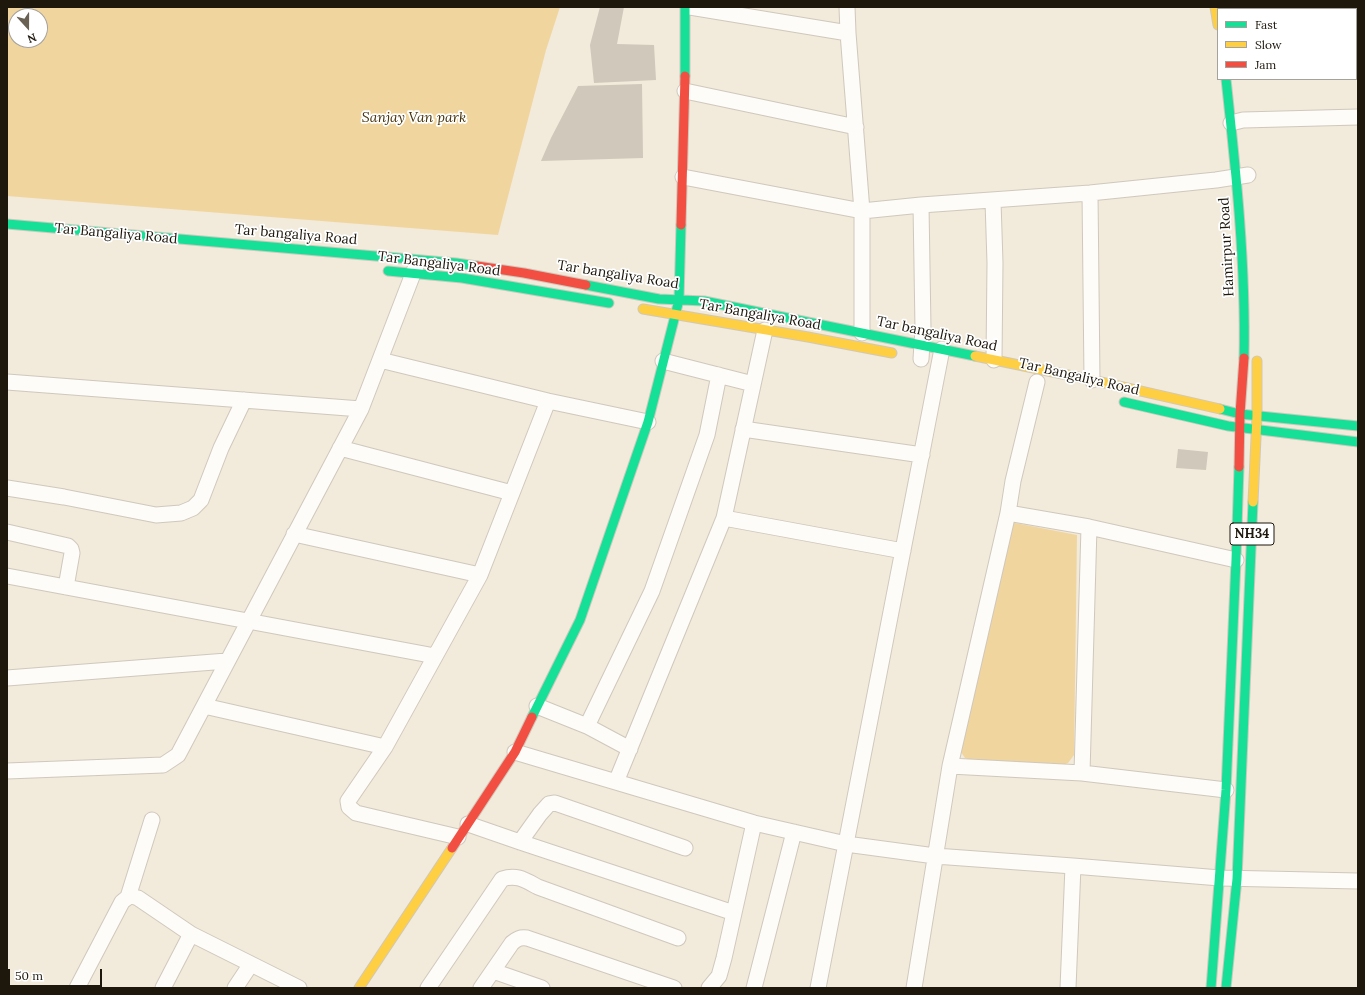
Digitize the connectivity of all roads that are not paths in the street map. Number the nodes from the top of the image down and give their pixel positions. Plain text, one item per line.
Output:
1 (685, 7) edge
2 (690, 7) edge
3 (847, 7) edge
4 (1215, 7) edge
5 (1217, 19) edge
6 (848, 33) junction
7 (1226, 80) edge
8 (685, 91) junction
9 (1358, 117) edge
10 (1240, 121) junction
11 (856, 127) junction
12 (1245, 175) junction
13 (683, 177) junction
14 (1090, 194) junction
15 (993, 201) junction
16 (921, 205) junction
17 (862, 212) junction
18 (7, 224) edge
19 (418, 259) junction
20 (381, 270) dead end
21 (413, 273) junction
22 (679, 300) junction
23 (620, 305) dead end
24 (635, 308) dead end
25 (675, 315) junction
26 (765, 330) junction
27 (862, 333) junction
28 (1257, 350) dead end
29 (899, 355) dead end
30 (931, 357) junction
31 (380, 360) junction
32 (994, 360) junction
33 (663, 361) junction
34 (719, 375) junction
35 (1092, 380) junction
36 (7, 382) edge
37 (1037, 382) dead end
38 (753, 384) junction
39 (244, 400) junction
40 (548, 401) junction
41 (1118, 401) dead end
42 (361, 409) junction
43 (1240, 414) junction
44 (1257, 416) junction
45 (648, 422) junction
46 (1358, 426) edge
47 (1240, 427) junction
48 (743, 429) junction
49 (1256, 430) junction
50 (1358, 442) edge
51 (340, 448) junction
52 (922, 455) junction
53 (7, 488) edge
54 (512, 493) junction
55 (1008, 513) junction
56 (724, 518) junction
57 (1089, 527) junction
58 (7, 532) edge
59 (294, 534) junction
60 (903, 551) junction
61 (1236, 560) junction
62 (7, 576) edge
63 (480, 576) junction
64 (66, 587) junction
65 (248, 621) junction
66 (435, 656) junction
67 (227, 661) junction
68 (7, 678) edge
69 (204, 706) junction
70 (537, 706) junction
71 (587, 726) junction
72 (385, 747) junction
73 (630, 749) junction
74 (515, 752) junction
75 (950, 766) junction
76 (7, 772) edge
77 (1082, 773) junction
78 (616, 782) junction
79 (1226, 790) junction
80 (152, 820) dead end
81 (754, 823) junction
82 (468, 824) junction
83 (794, 832) junction
84 (458, 837) junction
85 (520, 842) junction
86 (846, 844) junction
87 (685, 848) dead end
88 (935, 856) junction
89 (1073, 866) junction
90 (1220, 878) junction
91 (1237, 879) junction
92 (1358, 881) edge
93 (128, 897) junction
94 (734, 913) junction
95 (191, 934) junction
96 (678, 938) dead end
97 (251, 964) junction
98 (493, 971) junction
99 (713, 987) edge
100 (77, 988) edge
101 (163, 988) edge
102 (235, 988) edge
103 (299, 988) edge
104 (358, 988) edge
105 (428, 988) edge
106 (481, 988) edge
107 (542, 988) edge
108 (674, 988) edge
109 (754, 988) edge
110 (818, 988) edge
111 (914, 988) edge
112 (1068, 988) edge
113 (1211, 988) edge
114 (1226, 988) edge

1 - 8 main road
2 - 6 street
3 - 6 street
4 - 5 main road
6 - 11 street
7 - 10 main road, Hamirpur Road / NH34
8 - 11 street
8 - 13 main road
9 - 10 street
10 - 12 main road, Hamirpur Road / NH34
11 - 17 street
12 - 14 street
12 - 43 main road, Hamirpur Road / NH34
13 - 17 street
13 - 22 main road
14 - 15 street
14 - 35 street
15 - 16 street
15 - 32 street
16 - 17 street
16 - 30 street
17 - 27 street
18 - 19 main road, Tar bangaliya Road
19 - 21 street
19 - 22 main road, Tar bangaliya Road
20 - 21 main road, Tar Bangaliya Road
21 - 23 main road, Tar Bangaliya Road
21 - 31 street
22 - 25 main road
22 - 27 main road, Tar bangaliya Road
24 - 25 main road, Tar Bangaliya Road
25 - 26 main road, Tar Bangaliya Road
25 - 33 main road
26 - 29 main road, Tar Bangaliya Road
26 - 38 street
27 - 30 main road, Tar bangaliya Road
28 - 44 main road, NH34
30 - 32 main road, Tar bangaliya Road
30 - 52 street
31 - 40 street
31 - 42 street
32 - 35 main road, Tar bangaliya Road
33 - 34 street
33 - 45 main road
34 - 38 street
34 - 71 street
35 - 43 main road, Tar bangaliya Road
36 - 39 street
37 - 55 street
38 - 48 street
39 - 42 street
39 - 53 street
40 - 45 street
40 - 54 street
41 - 47 main road, Tar Bangaliya Road
42 - 51 street
43 - 44 main road, Tar bangaliya Road
43 - 47 main road, NH34
44 - 46 main road, Tar bangaliya Road
44 - 49 main road, NH34
45 - 70 main road
47 - 49 main road, Tar Bangaliya Road
47 - 61 main road, NH34
48 - 52 street
48 - 56 street
49 - 50 main road, Tar Bangaliya Road
49 - 91 main road, NH34
51 - 54 street
51 - 59 street
52 - 60 street
54 - 63 street
55 - 57 street
55 - 75 street
56 - 60 street
56 - 73 street
57 - 61 street
57 - 77 street
58 - 64 street
59 - 63 street
59 - 65 street
60 - 86 street
61 - 79 main road, NH34
62 - 64 street
63 - 66 street
64 - 65 street
65 - 66 street
65 - 67 street
66 - 72 street
67 - 68 street
67 - 69 street
69 - 72 street
69 - 76 street
70 - 71 street
70 - 74 main road
71 - 73 street
72 - 84 street
73 - 78 street
74 - 78 street
74 - 82 main road
75 - 77 street
75 - 88 street
77 - 79 street
78 - 81 street
79 - 90 main road, NH34
80 - 93 street
81 - 83 street
81 - 94 street
82 - 84 main road
82 - 85 street
83 - 86 street
83 - 109 street
84 - 104 main road
85 - 87 street
85 - 94 street
86 - 88 street
86 - 110 street
88 - 89 street
88 - 111 street
89 - 90 street
89 - 112 street
90 - 91 street
90 - 113 main road, NH34
91 - 92 street
91 - 114 main road, NH34
93 - 95 street
93 - 100 street
94 - 99 street
95 - 97 street
95 - 101 street
96 - 105 street
97 - 102 street
97 - 103 street
98 - 106 street
98 - 107 street
98 - 108 street

